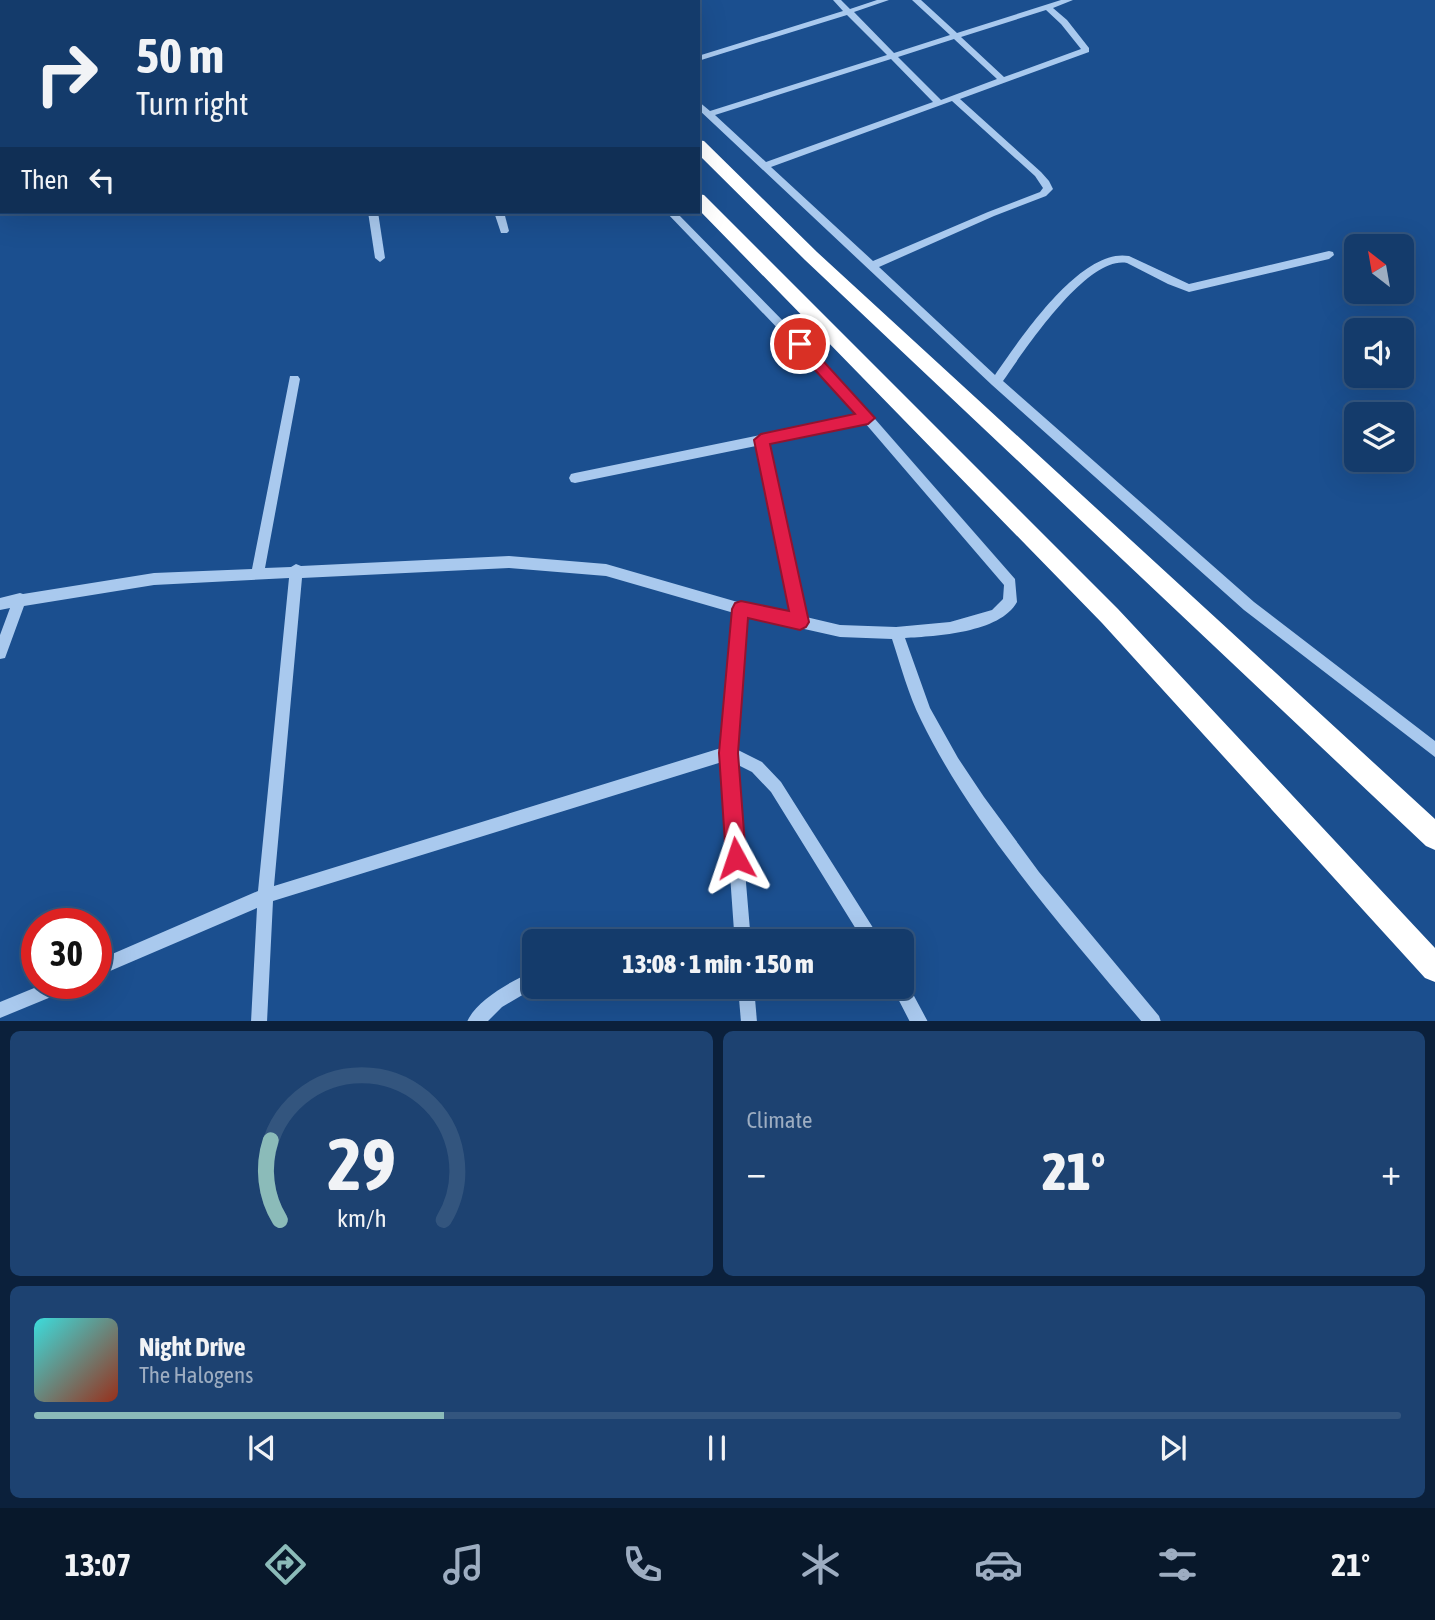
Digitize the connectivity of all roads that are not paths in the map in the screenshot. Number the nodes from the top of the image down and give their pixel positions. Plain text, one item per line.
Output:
1 (837, 0) edge
2 (885, 0) edge
3 (916, 0) edge
4 (1069, 0) edge
5 (1047, 7) junction
6 (849, 11) junction
7 (954, 36) junction
8 (892, 54) junction
9 (700, 58) edge
10 (1003, 80) junction
11 (954, 98) junction
12 (940, 104) junction
13 (700, 106) edge
14 (709, 114) junction
15 (700, 147) edge
16 (765, 166) junction
17 (700, 201) edge
18 (373, 214) edge
19 (499, 214) edge
20 (673, 214) edge
21 (503, 231) dead end
22 (1329, 255) dead end
23 (380, 258) dead end
24 (872, 266) junction
25 (294, 379) dead end
26 (996, 382) junction
27 (868, 418) junction
28 (761, 440) junction
29 (575, 478) dead end
30 (296, 570) junction
31 (258, 572) junction
32 (20, 599) junction
33 (0, 604) edge
34 (741, 609) junction
35 (800, 622) junction
36 (896, 633) junction
37 (0, 653) edge
38 (1435, 750) edge
39 (728, 753) junction
40 (1435, 837) edge
41 (265, 896) junction
42 (742, 929) edge
43 (866, 929) edge
44 (112, 962) edge
45 (1435, 968) edge
46 (522, 986) edge
47 (26, 999) edge
48 (748, 999) edge
49 (907, 999) edge
50 (0, 1010) edge
51 (259, 1021) edge
52 (475, 1021) edge
53 (749, 1021) edge
54 (920, 1021) edge
55 (1153, 1021) edge

1 - 6 street
2 - 6 street
3 - 7 street
4 - 5 street
5 - 7 street
5 - 10 street
6 - 8 street
6 - 9 street
7 - 8 street
7 - 10 street
8 - 12 street
8 - 14 street
10 - 11 street
11 - 12 street
11 - 24 street
12 - 16 street
13 - 14 street
14 - 16 street
15 - 40 highway
16 - 24 street
17 - 45 highway
18 - 23 street
19 - 21 street
20 - 27 street
22 - 26 street
24 - 26 street
25 - 31 street
26 - 38 street
27 - 28 street
27 - 36 street
28 - 29 street
28 - 35 street
30 - 31 street
30 - 34 street
30 - 41 street
31 - 32 street
32 - 33 street
32 - 37 street
34 - 35 street
34 - 39 street
35 - 36 street
36 - 55 street
39 - 41 street
39 - 42 street
39 - 43 street
41 - 44 street
41 - 51 street
46 - 52 street
47 - 50 street
48 - 53 street
49 - 54 street

